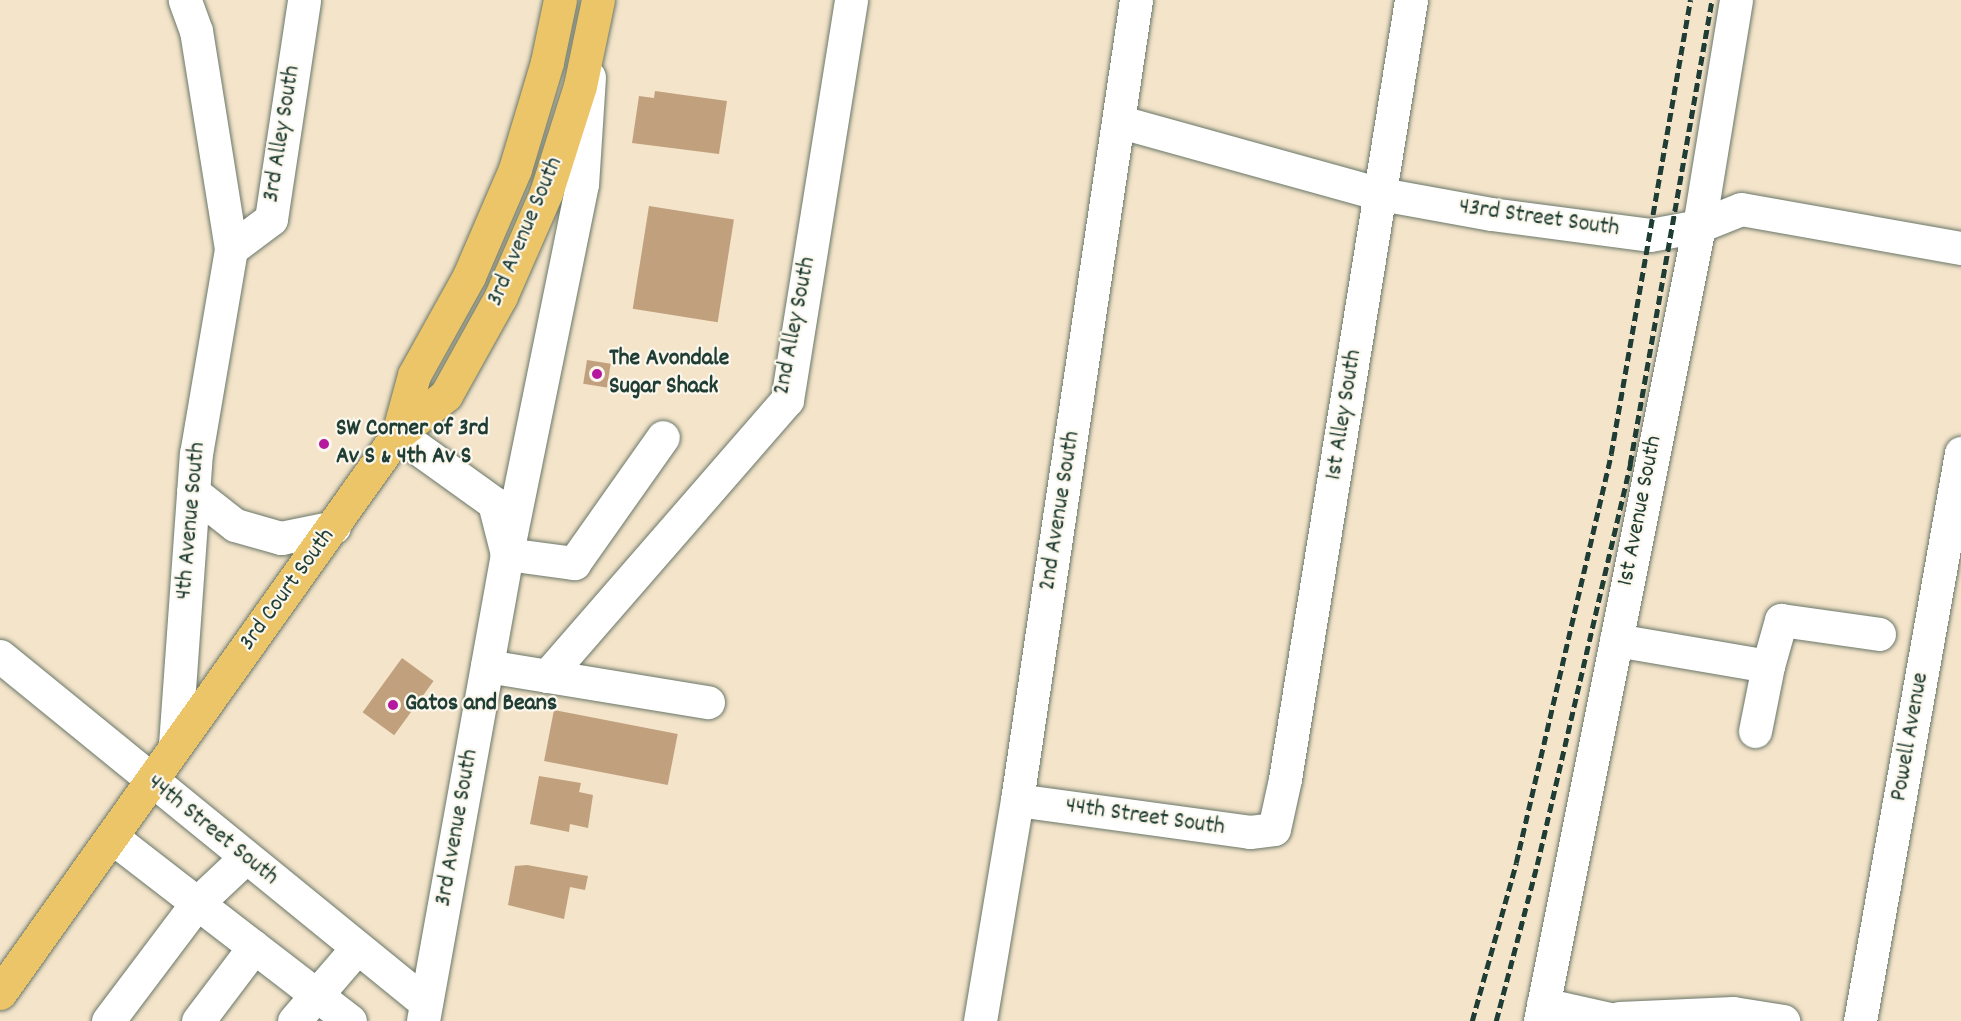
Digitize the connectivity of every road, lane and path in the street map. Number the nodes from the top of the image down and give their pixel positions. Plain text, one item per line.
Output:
1 (185, 0) edge
2 (304, 0) edge
3 (560, 0) edge
4 (851, 0) edge
5 (1136, 0) edge
6 (1411, 0) edge
7 (1736, 0) edge
8 (595, 15) edge
9 (1120, 122) junction
10 (1381, 194) junction
11 (1698, 226) junction
12 (1961, 248) edge
13 (231, 249) junction
14 (398, 434) junction
15 (663, 437) dead end
16 (1961, 453) edge
17 (193, 492) junction
18 (334, 527) junction
19 (507, 554) junction
20 (1879, 634) dead end
21 (1616, 640) junction
22 (0, 656) edge
23 (487, 666) junction
24 (1768, 666) junction
25 (547, 676) junction
26 (708, 702) dead end
27 (1755, 731) dead end
28 (175, 745) junction
29 (151, 782) junction
30 (1017, 800) junction
31 (1274, 829) joint
32 (113, 838) junction
33 (245, 858) junction
34 (197, 903) junction
35 (254, 947) junction
36 (357, 948) junction
37 (0, 993) edge
38 (314, 994) junction
39 (424, 1012) edge
40 (1542, 1012) edge
41 (1619, 1020) edge
42 (108, 1021) edge
43 (198, 1021) edge
44 (294, 1021) edge
45 (350, 1021) edge
46 (980, 1021) edge
47 (1783, 1021) edge
48 (1860, 1021) edge

1 - 13 street, 4th Avenue South
2 - 13 street, 3rd Alley South
3 - 14 main road, 3rd Avenue South
4 - 25 street, 2nd Alley South
5 - 9 street, 2nd Avenue South
6 - 10 street, 1st Alley South
7 - 11 street, 1st Avenue South
8 - 14 main road, 3rd Avenue South
8 - 19 street
9 - 10 street, 43rd Street South
9 - 30 street, 2nd Avenue South
10 - 11 street, 43rd Street South
10 - 31 street, 1st Alley South
11 - 12 street, 43rd Street South
11 - 21 street, 1st Avenue South
13 - 17 street, 4th Avenue South
14 - 18 main road, 3rd Court South
14 - 19 street, 3rd Avenue South
15 - 19 street
16 - 48 street, Powell Avenue
17 - 18 street
17 - 28 street, 4th Avenue South
18 - 28 main road, 3rd Court South
19 - 23 street, 3rd Avenue South
20 - 24 street
21 - 24 street
21 - 40 street, 1st Avenue South
22 - 29 street, 44th Street South
23 - 25 street
23 - 39 street, 3rd Avenue South
24 - 27 street
25 - 26 street
28 - 29 main road, 4th Avenue South
29 - 32 main road, 4th Avenue South
29 - 33 street, 44th Street South
30 - 31 street, 44th Street South
30 - 46 street, 2nd Avenue South
32 - 34 street
32 - 37 main road, 4th Avenue South
33 - 34 street
33 - 36 street, 44th Street South
34 - 35 street
34 - 42 street
35 - 38 street
35 - 43 street
36 - 38 street
36 - 39 street, 44th Street South
38 - 44 street
38 - 45 street
40 - 41 street
41 - 47 street

